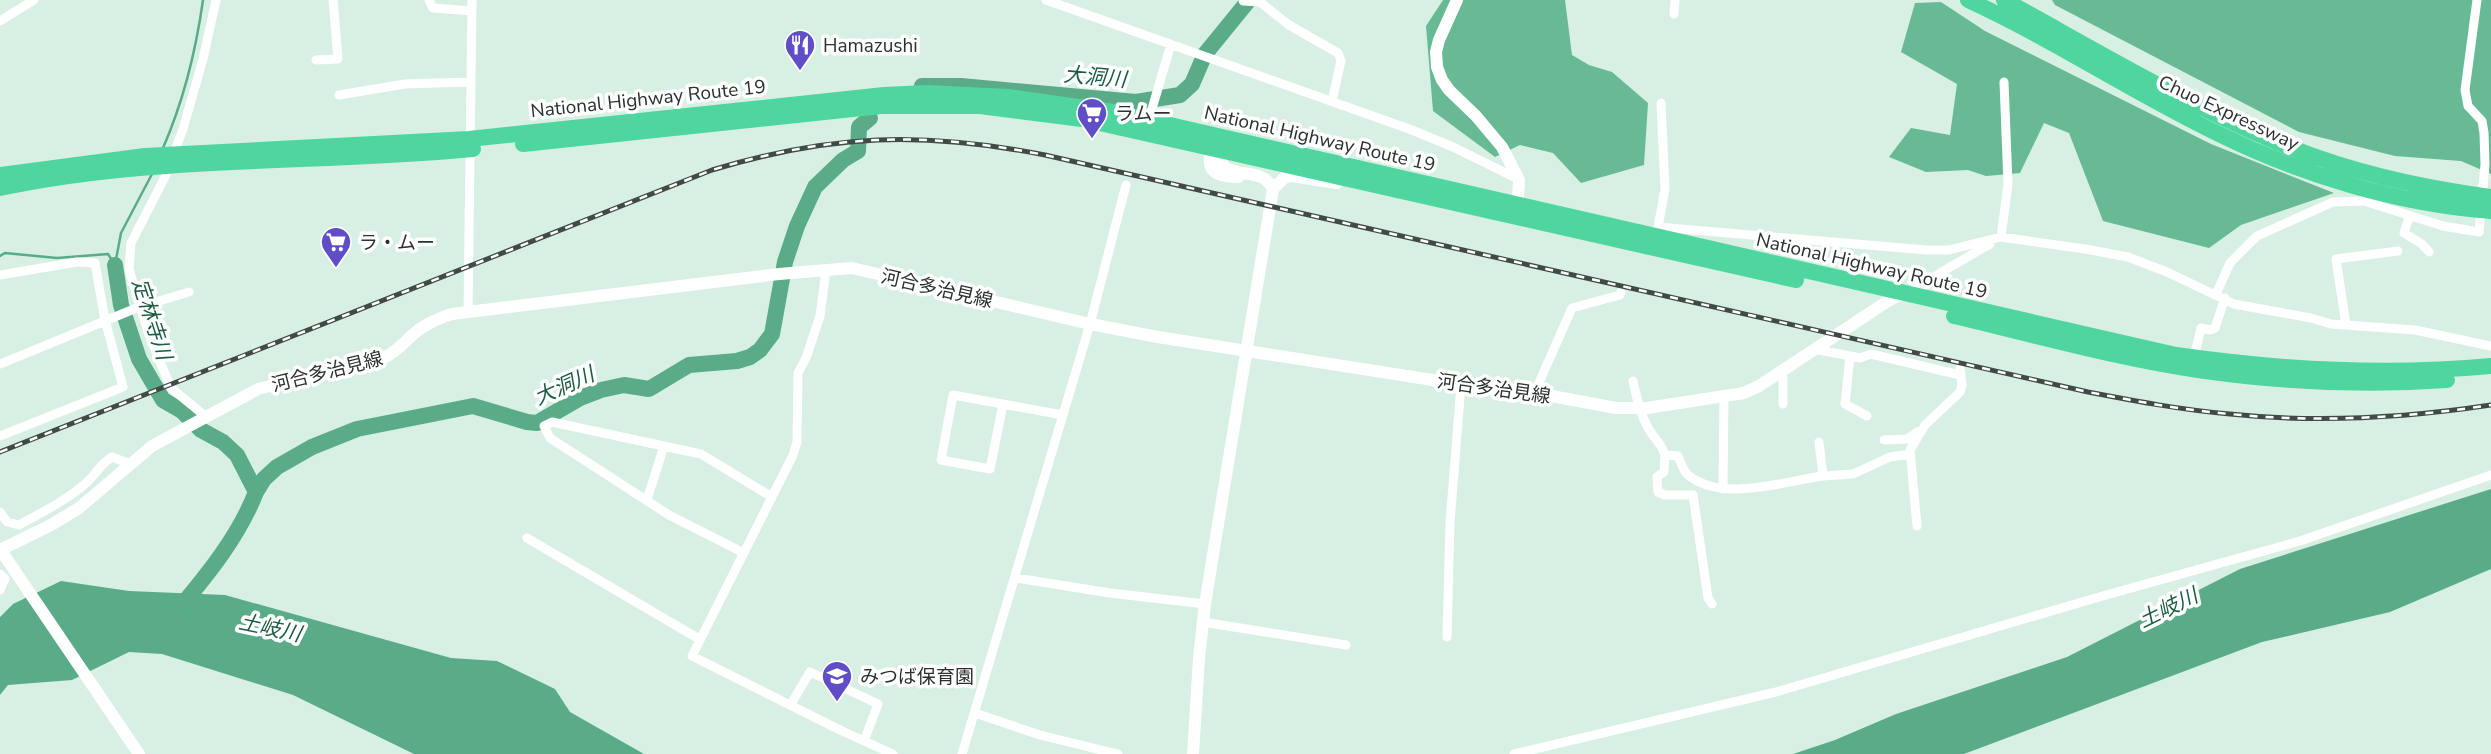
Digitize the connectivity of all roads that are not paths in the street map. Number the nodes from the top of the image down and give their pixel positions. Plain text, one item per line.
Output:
1 (34, 0) edge
2 (216, 0) edge
3 (332, 0) edge
4 (429, 0) edge
5 (472, 0) edge
6 (1046, 0) edge
7 (1457, 0) edge
8 (1675, 0) edge
9 (1968, 0) edge
10 (2004, 0) edge
11 (2477, 0) edge
12 (1248, 1) edge
13 (472, 11) junction
14 (1674, 14) dead end
15 (0, 22) edge
16 (1171, 44) junction
17 (316, 60) dead end
18 (471, 82) junction
19 (2004, 82) dead end
20 (340, 95) dead end
21 (1332, 101) junction
22 (1661, 103) dead end
23 (1151, 112) junction
24 (470, 144) junction
25 (1215, 144) junction
26 (143, 162) junction
27 (0, 175) edge
28 (1519, 180) junction
29 (1126, 184) dead end
30 (1369, 184) junction
31 (0, 188) edge
32 (1273, 189) junction
33 (2491, 197) edge
34 (1269, 206) junction
35 (1517, 211) junction
36 (2491, 211) edge
37 (2409, 217) junction
38 (1654, 237) junction
39 (2001, 237) junction
40 (2398, 251) dead end
41 (2429, 252) dead end
42 (826, 270) junction
43 (0, 275) edge
44 (189, 292) dead end
45 (1620, 292) dead end
46 (1904, 293) junction
47 (2220, 296) junction
48 (1888, 301) junction
49 (139, 307) junction
50 (468, 312) junction
51 (105, 320) junction
52 (1090, 324) junction
53 (2346, 325) junction
54 (2491, 346) edge
55 (1814, 349) junction
56 (1245, 351) junction
57 (1850, 356) junction
58 (2194, 358) junction
59 (0, 364) edge
60 (2491, 366) edge
61 (1781, 371) junction
62 (2491, 376) edge
63 (1633, 381) dead end
64 (1461, 385) junction
65 (1534, 394) junction
66 (1724, 397) junction
67 (1003, 404) junction
68 (1783, 404) dead end
69 (1639, 408) junction
70 (1063, 415) junction
71 (1867, 416) dead end
72 (203, 417) junction
73 (1922, 430) junction
74 (0, 436) edge
75 (1884, 440) dead end
76 (1819, 442) dead end
77 (664, 446) junction
78 (1910, 454) junction
79 (1665, 455) junction
80 (130, 464) junction
81 (1823, 475) junction
82 (2491, 475) edge
83 (1723, 489) junction
84 (772, 496) junction
85 (647, 500) junction
86 (0, 512) edge
87 (1917, 526) dead end
88 (527, 538) dead end
89 (0, 549) edge
90 (742, 552) junction
91 (0, 574) edge
92 (1016, 578) junction
93 (0, 590) edge
94 (1205, 604) junction
95 (1712, 604) dead end
96 (1203, 622) junction
97 (1447, 637) dead end
98 (699, 639) junction
99 (1346, 645) dead end
100 (791, 704) junction
101 (975, 713) junction
102 (864, 741) junction
103 (139, 754) edge
104 (893, 754) edge
105 (962, 754) edge
106 (1118, 754) edge
107 (1193, 754) edge
108 (1514, 754) edge

1 - 15 street
2 - 49 street
3 - 17 street
4 - 13 street
5 - 13 street
6 - 16 street
7 - 28 main road
8 - 14 street
9 - 36 highway, Chuo Expressway
10 - 33 highway, Chuo Expressway
11 - 37 street
12 - 21 street
13 - 18 street
16 - 21 street
16 - 23 street
18 - 20 street
18 - 24 street
19 - 39 street
21 - 28 street
22 - 38 street
23 - 24 highway, National Highway Route 19
23 - 25 highway, National Highway Route 19
24 - 25 highway, National Highway Route 19
24 - 26 highway, National Highway Route 19
24 - 50 street
25 - 30 highway, National Highway Route 19
25 - 32 main road
25 - 34 main road
25 - 35 highway, National Highway Route 19
26 - 27 highway, National Highway Route 19
26 - 31 highway, National Highway Route 19
28 - 35 main road
29 - 52 street
30 - 32 main road
30 - 35 highway, National Highway Route 19
32 - 34 main road
34 - 56 main road
35 - 38 highway, National Highway Route 19
37 - 41 street
37 - 47 street
38 - 39 street
38 - 46 highway, National Highway Route 19
38 - 48 highway, National Highway Route 19
39 - 46 street
39 - 47 street
40 - 53 street
42 - 50 main road, 河合多治見線
42 - 52 main road, 河合多治見線
42 - 84 street
43 - 51 street
44 - 49 street
45 - 65 street
46 - 48 main road, 河合多治見線
46 - 58 highway, National Highway Route 19
47 - 53 street
47 - 58 street
48 - 55 main road, 河合多治見線
48 - 62 highway, National Highway Route 19
49 - 51 street
49 - 72 street
50 - 72 main road, 河合多治見線
51 - 59 street
51 - 74 street
52 - 56 main road, 河合多治見線
52 - 70 street
53 - 54 street
55 - 57 street
55 - 61 main road, 河合多治見線
56 - 64 main road, 河合多治見線
56 - 94 main road
57 - 71 street
57 - 73 street
58 - 60 highway, National Highway Route 19
61 - 66 main road, 河合多治見線
61 - 68 street
63 - 69 street
64 - 65 main road, 河合多治見線
64 - 97 street
65 - 69 main road, 河合多治見線
66 - 69 main road, 河合多治見線
66 - 83 street
67 - 67 street
67 - 70 street
69 - 79 street
70 - 92 street
72 - 80 main road, 河合多治見線
73 - 75 street
73 - 78 street
76 - 81 street
77 - 84 street
77 - 85 street
77 - 85 street
78 - 81 street
78 - 87 street
79 - 83 street
79 - 95 street
80 - 86 street
80 - 89 main road, 河合多治見線
81 - 83 street
82 - 108 street
84 - 90 street
85 - 90 street
88 - 98 street
89 - 103 main road
90 - 98 street
91 - 93 street
92 - 94 street
92 - 101 street
94 - 96 main road
96 - 99 street
96 - 107 main road
98 - 100 street
100 - 102 street
100 - 102 street
101 - 105 street
101 - 106 street
102 - 104 street

